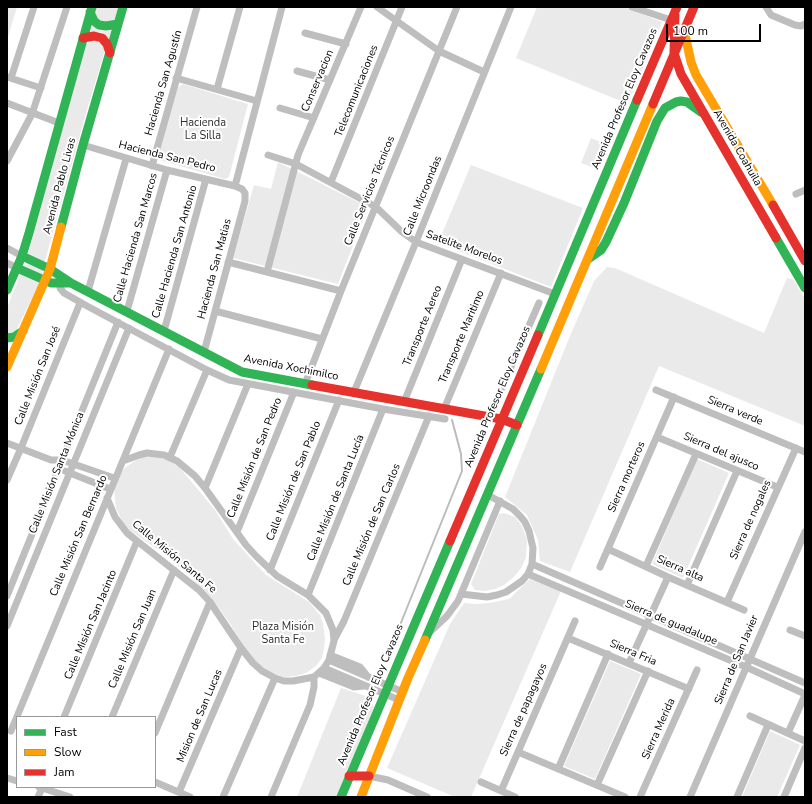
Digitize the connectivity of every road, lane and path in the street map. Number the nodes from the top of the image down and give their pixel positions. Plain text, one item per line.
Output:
1 (34, 7) edge
2 (67, 7) edge
3 (123, 7) edge
4 (196, 7) edge
5 (240, 7) edge
6 (282, 7) edge
7 (361, 7) edge
8 (377, 7) edge
9 (402, 7) edge
10 (457, 7) edge
11 (511, 7) edge
12 (694, 7) edge
13 (766, 7) edge
14 (635, 8) edge
15 (91, 9) edge
16 (674, 11) edge
17 (396, 21) junction
18 (118, 24) junction
19 (805, 24) edge
20 (684, 30) junction
21 (305, 33) dead end
22 (83, 38) junction
23 (346, 44) junction
24 (439, 51) junction
25 (110, 53) junction
26 (674, 53) junction
27 (689, 56) junction
28 (678, 65) junction
29 (297, 71) dead end
30 (484, 72) junction
31 (9, 77) edge
32 (176, 78) junction
33 (330, 80) junction
34 (41, 88) junction
35 (217, 89) junction
36 (258, 101) junction
37 (7, 104) edge
38 (280, 108) dead end
39 (651, 109) junction
40 (718, 112) junction
41 (32, 114) junction
42 (705, 117) junction
43 (314, 118) junction
44 (59, 123) junction
45 (649, 141) junction
46 (83, 145) junction
47 (268, 155) dead end
48 (126, 159) junction
49 (7, 161) edge
50 (296, 164) junction
51 (152, 166) junction
52 (167, 170) junction
53 (206, 179) junction
54 (331, 182) junction
55 (235, 186) junction
56 (805, 190) edge
57 (245, 192) joint
58 (796, 194) dead end
59 (376, 207) junction
60 (416, 242) junction
61 (7, 248) edge
62 (22, 256) junction
63 (588, 258) junction
64 (462, 259) junction
65 (805, 261) edge
66 (7, 262) edge
67 (228, 262) junction
68 (17, 268) junction
69 (50, 269) junction
70 (267, 272) junction
71 (501, 273) junction
72 (62, 281) junction
73 (45, 282) junction
74 (805, 287) edge
75 (7, 290) edge
76 (88, 291) junction
77 (341, 291) junction
78 (556, 294) junction
79 (80, 303) junction
80 (539, 303) dead end
81 (127, 311) junction
82 (215, 311) junction
83 (118, 322) junction
84 (129, 328) junction
85 (24, 331) junction
86 (164, 331) junction
87 (7, 338) edge
88 (322, 339) junction
89 (169, 349) junction
90 (204, 352) junction
91 (7, 367) edge
92 (207, 370) junction
93 (248, 384) junction
94 (305, 384) junction
95 (656, 390) dead end
96 (294, 392) junction
97 (354, 392) junction
98 (674, 397) junction
99 (338, 400) junction
100 (404, 402) junction
101 (383, 408) junction
102 (444, 409) junction
103 (429, 416) junction
104 (489, 417) junction
105 (445, 418) dead end
106 (501, 419) junction
107 (517, 425) junction
108 (657, 437) junction
109 (7, 443) edge
110 (22, 448) junction
111 (796, 448) junction
112 (805, 452) edge
113 (696, 454) junction
114 (170, 457) junction
115 (51, 460) junction
116 (62, 460) junction
117 (123, 461) junction
118 (73, 464) junction
119 (59, 468) junction
120 (737, 471) junction
121 (69, 473) junction
122 (114, 478) junction
123 (7, 480) edge
124 (474, 483) junction
125 (777, 487) junction
126 (110, 488) junction
127 (205, 488) junction
128 (490, 491) junction
129 (107, 498) junction
130 (500, 501) junction
131 (237, 532) junction
132 (805, 532) edge
133 (137, 542) junction
134 (608, 549) junction
135 (532, 564) junction
136 (600, 566) dead end
137 (646, 566) junction
138 (174, 570) junction
139 (270, 570) junction
140 (528, 574) junction
141 (668, 577) junction
142 (687, 584) junction
143 (10, 589) junction
144 (20, 594) junction
145 (461, 594) junction
146 (308, 595) junction
147 (7, 596) edge
148 (210, 602) junction
149 (728, 602) junction
150 (744, 610) dead end
151 (650, 616) junction
152 (575, 621) dead end
153 (646, 625) junction
154 (7, 626) edge
155 (790, 630) dead end
156 (427, 634) junction
157 (805, 636) edge
158 (568, 638) junction
159 (334, 641) junction
160 (240, 648) junction
161 (608, 654) junction
162 (330, 658) junction
163 (749, 659) junction
164 (629, 663) junction
165 (746, 667) junction
166 (697, 670) dead end
167 (648, 671) junction
168 (319, 673) junction
169 (275, 678) junction
170 (805, 683) edge
171 (688, 689) junction
172 (387, 690) junction
173 (805, 694) edge
174 (401, 696) junction
175 (18, 716) edge
176 (64, 716) edge
177 (112, 716) edge
178 (750, 716) dead end
179 (16, 721) edge
180 (768, 725) junction
181 (12, 731) edge
182 (156, 731) edge
183 (788, 733) junction
184 (805, 741) edge
185 (805, 748) edge
186 (518, 752) junction
187 (373, 766) junction
188 (558, 769) junction
189 (349, 776) junction
190 (369, 776) junction
191 (382, 778) junction
192 (156, 782) edge
193 (481, 782) dead end
194 (597, 786) junction
195 (43, 788) edge
196 (501, 791) junction
197 (179, 792) junction
198 (70, 797) edge
199 (190, 797) edge
200 (223, 797) edge
201 (271, 797) edge
202 (341, 797) edge
203 (360, 797) edge
204 (427, 797) edge
205 (516, 797) edge
206 (625, 797) edge
207 (640, 797) edge
208 (690, 797) edge
209 (737, 797) edge
210 (784, 797) edge

1 - 31 street
2 - 34 street
3 - 18 main road, Avenida Pablo Livas
4 - 32 street, Hacienda San Agustín
5 - 35 street
6 - 36 street
7 - 23 street, Conservacion
8 - 17 street
9 - 17 street, Telecomunicaciones
10 - 24 street, Calle Servicios Técnicos
11 - 30 street, Calle Microondas
12 - 20 main road
13 - 19 street
14 - 16 street
15 - 18 main road
15 - 22 main road, Avenida Pablo Livas
16 - 20 main road, Avenida Coahuila
16 - 26 main road, Avenida Coahuila
16 - 78 main road, Avenida Profesor Eloy Cavazos
17 - 24 street
17 - 54 street, Telecomunicaciones
18 - 25 main road, Avenida Pablo Livas
20 - 26 main road
20 - 27 main road, Avenida Coahuila
21 - 23 street
22 - 25 main road
22 - 44 main road, Avenida Pablo Livas
23 - 33 street, Conservacion
24 - 30 street
24 - 59 street, Calle Servicios Técnicos
25 - 46 main road, Avenida Pablo Livas
26 - 28 main road, Avenida Coahuila
26 - 39 main road
27 - 28 main road
27 - 40 main road, Avenida Coahuila
28 - 42 main road, Avenida Coahuila
29 - 33 street
30 - 60 street, Calle Microondas
31 - 34 street
32 - 35 street
32 - 51 street, Hacienda San Agustín
33 - 43 street, Conservacion
34 - 41 street
35 - 36 street
36 - 55 street
37 - 41 street
38 - 43 street
39 - 45 main road
39 - 63 main road
40 - 42 main road
40 - 65 main road, Avenida Coahuila
41 - 44 street
41 - 49 street
42 - 45 main road
42 - 74 main road, Avenida Coahuila
43 - 50 street, Conservacion
44 - 62 main road, Avenida Pablo Livas
45 - 63 main road
46 - 48 street, Hacienda San Pedro
46 - 69 main road, Avenida Pablo Livas
47 - 50 street, Satelite Morelos
48 - 51 street, Hacienda San Pedro
48 - 76 street
50 - 54 street, Satelite Morelos
50 - 70 street, Conservacion
51 - 52 street, Hacienda San Pedro
52 - 53 street, Hacienda San Pedro
52 - 81 street, Calle Hacienda San Marcos
53 - 55 street, Hacienda San Pedro
53 - 86 street, Calle Hacienda San Antonio
54 - 59 street, Satelite Morelos
55 - 57 street, Hacienda San Pedro
56 - 58 street
57 - 67 street, Hacienda San Matias
59 - 60 street, Satelite Morelos
59 - 77 street, Calle Servicios Técnicos
60 - 64 street, Satelite Morelos
60 - 97 street, Calle Microondas
61 - 62 street
62 - 68 main road, Avenida Pablo Livas
62 - 69 main road
63 - 107 main road
64 - 71 street, Satelite Morelos
64 - 100 street, Transporte Aereo
66 - 68 street, Avenida Xochimilco
67 - 70 street
67 - 82 street, Hacienda San Matias
68 - 73 main road, Avenida Xochimilco
68 - 75 main road, Avenida Pablo Livas
69 - 72 main road
69 - 73 main road, Avenida Pablo Livas
70 - 77 street
71 - 78 street, Satelite Morelos
71 - 102 street, Transporte Maritimo
72 - 73 main road, Avenida Xochimilco
72 - 76 main road, Avenida Xochimilco
72 - 79 street
73 - 85 main road, Avenida Pablo Livas
76 - 81 main road, Avenida Xochimilco
77 - 88 street, Calle Servicios Técnicos
78 - 106 main road, Avenida Profesor Eloy Cavazos
79 - 83 street
79 - 110 street, Calle Misión San José
80 - 104 street
81 - 86 main road, Avenida Xochimilco
82 - 88 street
82 - 90 street, Hacienda San Matias
83 - 84 street
83 - 116 street, Calle Misión Santa Mónica
84 - 89 street
84 - 118 street, Calle Misión Santa Mónica
85 - 87 main road
85 - 91 main road, Avenida Pablo Livas
86 - 90 main road, Avenida Xochimilco
88 - 94 street, Calle Servicios Técnicos
89 - 92 street
89 - 117 street, Calle Misión San Bernardo
90 - 94 main road, Avenida Xochimilco
92 - 93 street
92 - 114 street
93 - 96 street
93 - 127 street
94 - 97 main road, Avenida Xochimilco
95 - 98 street, Sierra verde
96 - 99 street
96 - 131 street, Calle Misión de San Pedro
97 - 100 main road, Avenida Xochimilco
98 - 108 street, Sierra morteros
98 - 111 street, Sierra verde
99 - 101 street
99 - 139 street, Calle Misión de San Pablo
100 - 102 main road, Avenida Xochimilco
101 - 103 street
101 - 146 street, Calle Misión de Santa Lucía
102 - 104 main road, Avenida Xochimilco
103 - 105 street
103 - 159 street, Calle Misión de San Carlos
104 - 106 main road, Avenida Xochimilco
106 - 107 main road, Avenida Xochimilco
106 - 124 main road, Avenida Profesor Eloy Cavazos
107 - 128 main road
108 - 113 street, Sierra del ajusco
108 - 134 street, Sierra morteros
109 - 110 street
110 - 115 street
110 - 123 street, Calle Misión San José
111 - 112 street, Sierra verde
111 - 125 street, Sierra de nogales
113 - 120 street, Sierra del ajusco
113 - 137 street
114 - 117 street
114 - 127 street
115 - 116 street
115 - 119 street
116 - 118 street
116 - 119 street, Calle Misión Santa Mónica
117 - 122 street, Calle Misión San Bernardo
118 - 121 street, Calle Misión Santa Mónica
118 - 122 street
119 - 121 street
119 - 143 street, Calle Misión Santa Mónica
120 - 125 street, Sierra del ajusco
120 - 142 street
121 - 126 street
121 - 144 street, Calle Misión Santa Mónica
122 - 126 street, Calle Misión San Bernardo
124 - 128 main road
124 - 172 main road, Avenida Profesor Eloy Cavazos
125 - 149 street, Sierra de nogales
126 - 129 street, Calle Misión San Bernardo
127 - 131 street
128 - 130 street
128 - 156 main road
129 - 133 street, Calle Misión Santa Fe
129 - 175 street, Calle Misión San Bernardo
130 - 135 street
130 - 145 street
131 - 139 street
132 - 163 street, Sierra de San Javier
133 - 138 street, Calle Misión Santa Fe
133 - 176 street, Calle Misión San Jacinto
134 - 136 street, Sierra morteros
134 - 137 street, Sierra alta
135 - 140 street
135 - 151 street, Sierra de guadalupe
137 - 141 street, Sierra alta
138 - 148 street, Calle Misión Santa Fe
138 - 177 street, Calle Misión San Juan
139 - 146 street
140 - 145 street
140 - 153 street, Sierra de guadalupe
141 - 142 street, Sierra alta
141 - 151 street
142 - 149 street, Sierra alta
143 - 144 street
143 - 147 street, Calle Misión Santa Mónica
144 - 154 street, Calle Misión Santa Mónica
145 - 156 street
146 - 159 street
148 - 160 street, Calle Misión Santa Fe
148 - 182 street
149 - 150 street, Sierra alta
151 - 153 street
151 - 163 street, Sierra de guadalupe
152 - 158 street, Sierra de papagayos
153 - 164 street
153 - 165 street, Sierra de guadalupe
155 - 157 street
156 - 174 main road
158 - 161 street, Sierra Fria
158 - 186 street, Sierra de papagayos
159 - 162 street
160 - 169 street, Calle Misión Santa Fe
160 - 197 street, Mision de San Lucas
161 - 164 street, Sierra Fria
161 - 188 street
162 - 168 street
162 - 172 street
163 - 165 street, Sierra de San Javier
163 - 170 street, Sierra de guadalupe
164 - 167 street, Sierra Fria
165 - 173 street, Sierra de guadalupe
165 - 208 street, Sierra de San Javier
166 - 171 street, Sierra Merida
167 - 171 street, Sierra Fria
167 - 194 street
168 - 169 street, Calle Misión Santa Fe
168 - 172 street
168 - 201 street
169 - 200 street
171 - 207 street, Sierra Merida
172 - 174 street
172 - 189 main road, Avenida Profesor Eloy Cavazos
173 - 183 street
174 - 187 main road
178 - 180 street
179 - 181 street, Calle Misión San Bernardo
180 - 183 street
180 - 209 street
183 - 184 street
185 - 210 street
186 - 188 street
186 - 196 street, Sierra de papagayos
187 - 190 main road
187 - 191 street
188 - 194 street
189 - 190 main road
189 - 202 main road, Avenida Profesor Eloy Cavazos
190 - 191 street
190 - 203 main road
191 - 204 street
192 - 197 street
193 - 196 street
194 - 206 street
195 - 198 street
196 - 205 street
197 - 199 street

